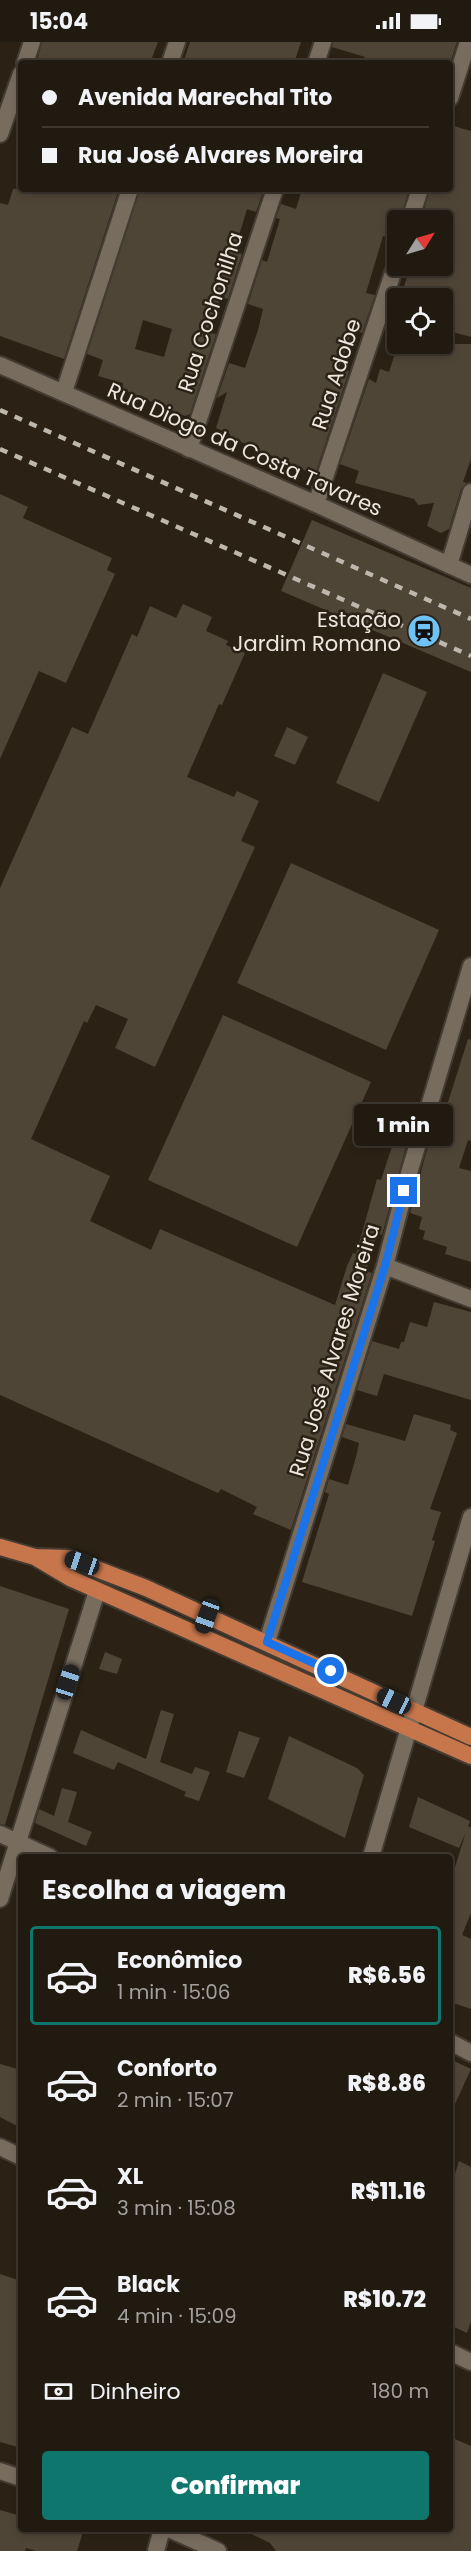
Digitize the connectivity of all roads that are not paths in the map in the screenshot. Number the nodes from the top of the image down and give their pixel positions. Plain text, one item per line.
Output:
1 (32, 42) edge
2 (177, 42) edge
3 (323, 42) edge
4 (468, 42) edge
5 (26, 60) edge
6 (171, 60) edge
7 (317, 60) edge
8 (18, 83) edge
9 (453, 89) edge
10 (0, 134) edge
11 (128, 192) edge
12 (273, 192) edge
13 (419, 192) edge
14 (413, 210) edge
15 (392, 276) edge
16 (0, 366) edge
17 (64, 392) junction
18 (189, 448) junction
19 (471, 492) edge
20 (316, 504) junction
21 (449, 565) junction
22 (471, 575) edge
23 (471, 966) edge
24 (385, 1266) junction
25 (471, 1299) edge
26 (471, 1517) edge
27 (0, 1547) edge
28 (35, 1557) junction
29 (97, 1590) junction
30 (207, 1616) junction
31 (200, 1636) junction
32 (267, 1642) junction
33 (415, 1710) junction
34 (409, 1728) junction
35 (471, 1737) edge
36 (471, 1756) edge
37 (0, 1834) edge
38 (17, 1842) junction
39 (43, 1854) edge
40 (371, 1854) edge
41 (0, 1899) edge
42 (453, 2044) edge
43 (471, 2053) edge
44 (0, 2147) edge
45 (18, 2156) edge
46 (453, 2353) edge
47 (471, 2362) edge
48 (0, 2471) edge
49 (18, 2477) edge
50 (161, 2532) edge
51 (176, 2532) edge
52 (156, 2551) edge
53 (218, 2551) edge

1 - 5 street
2 - 6 street
3 - 7 street
4 - 9 street
8 - 10 street
11 - 17 street
12 - 18 street, Rua Cochonilha
13 - 14 street
15 - 20 street, Rua Adobe
16 - 17 street, Rua Diogo da Costa Tavares
17 - 18 street, Rua Diogo da Costa Tavares
18 - 20 street, Rua Diogo da Costa Tavares
19 - 21 street
20 - 21 street, Rua Diogo da Costa Tavares
21 - 22 street, Rua Diogo da Costa Tavares
23 - 24 street, Rua José Alvares Moreira
24 - 25 street
24 - 32 street, Rua José Alvares Moreira
26 - 33 street
27 - 28 main road
28 - 29 main road
28 - 30 main road
29 - 31 main road
29 - 38 street
30 - 31 main road
30 - 32 main road
31 - 34 main road
32 - 33 main road
33 - 34 street
33 - 35 main road
34 - 36 main road
34 - 40 street
37 - 38 street
38 - 39 street
38 - 41 street
42 - 43 street
44 - 45 street
46 - 47 street
48 - 49 street
50 - 52 street
51 - 53 street

